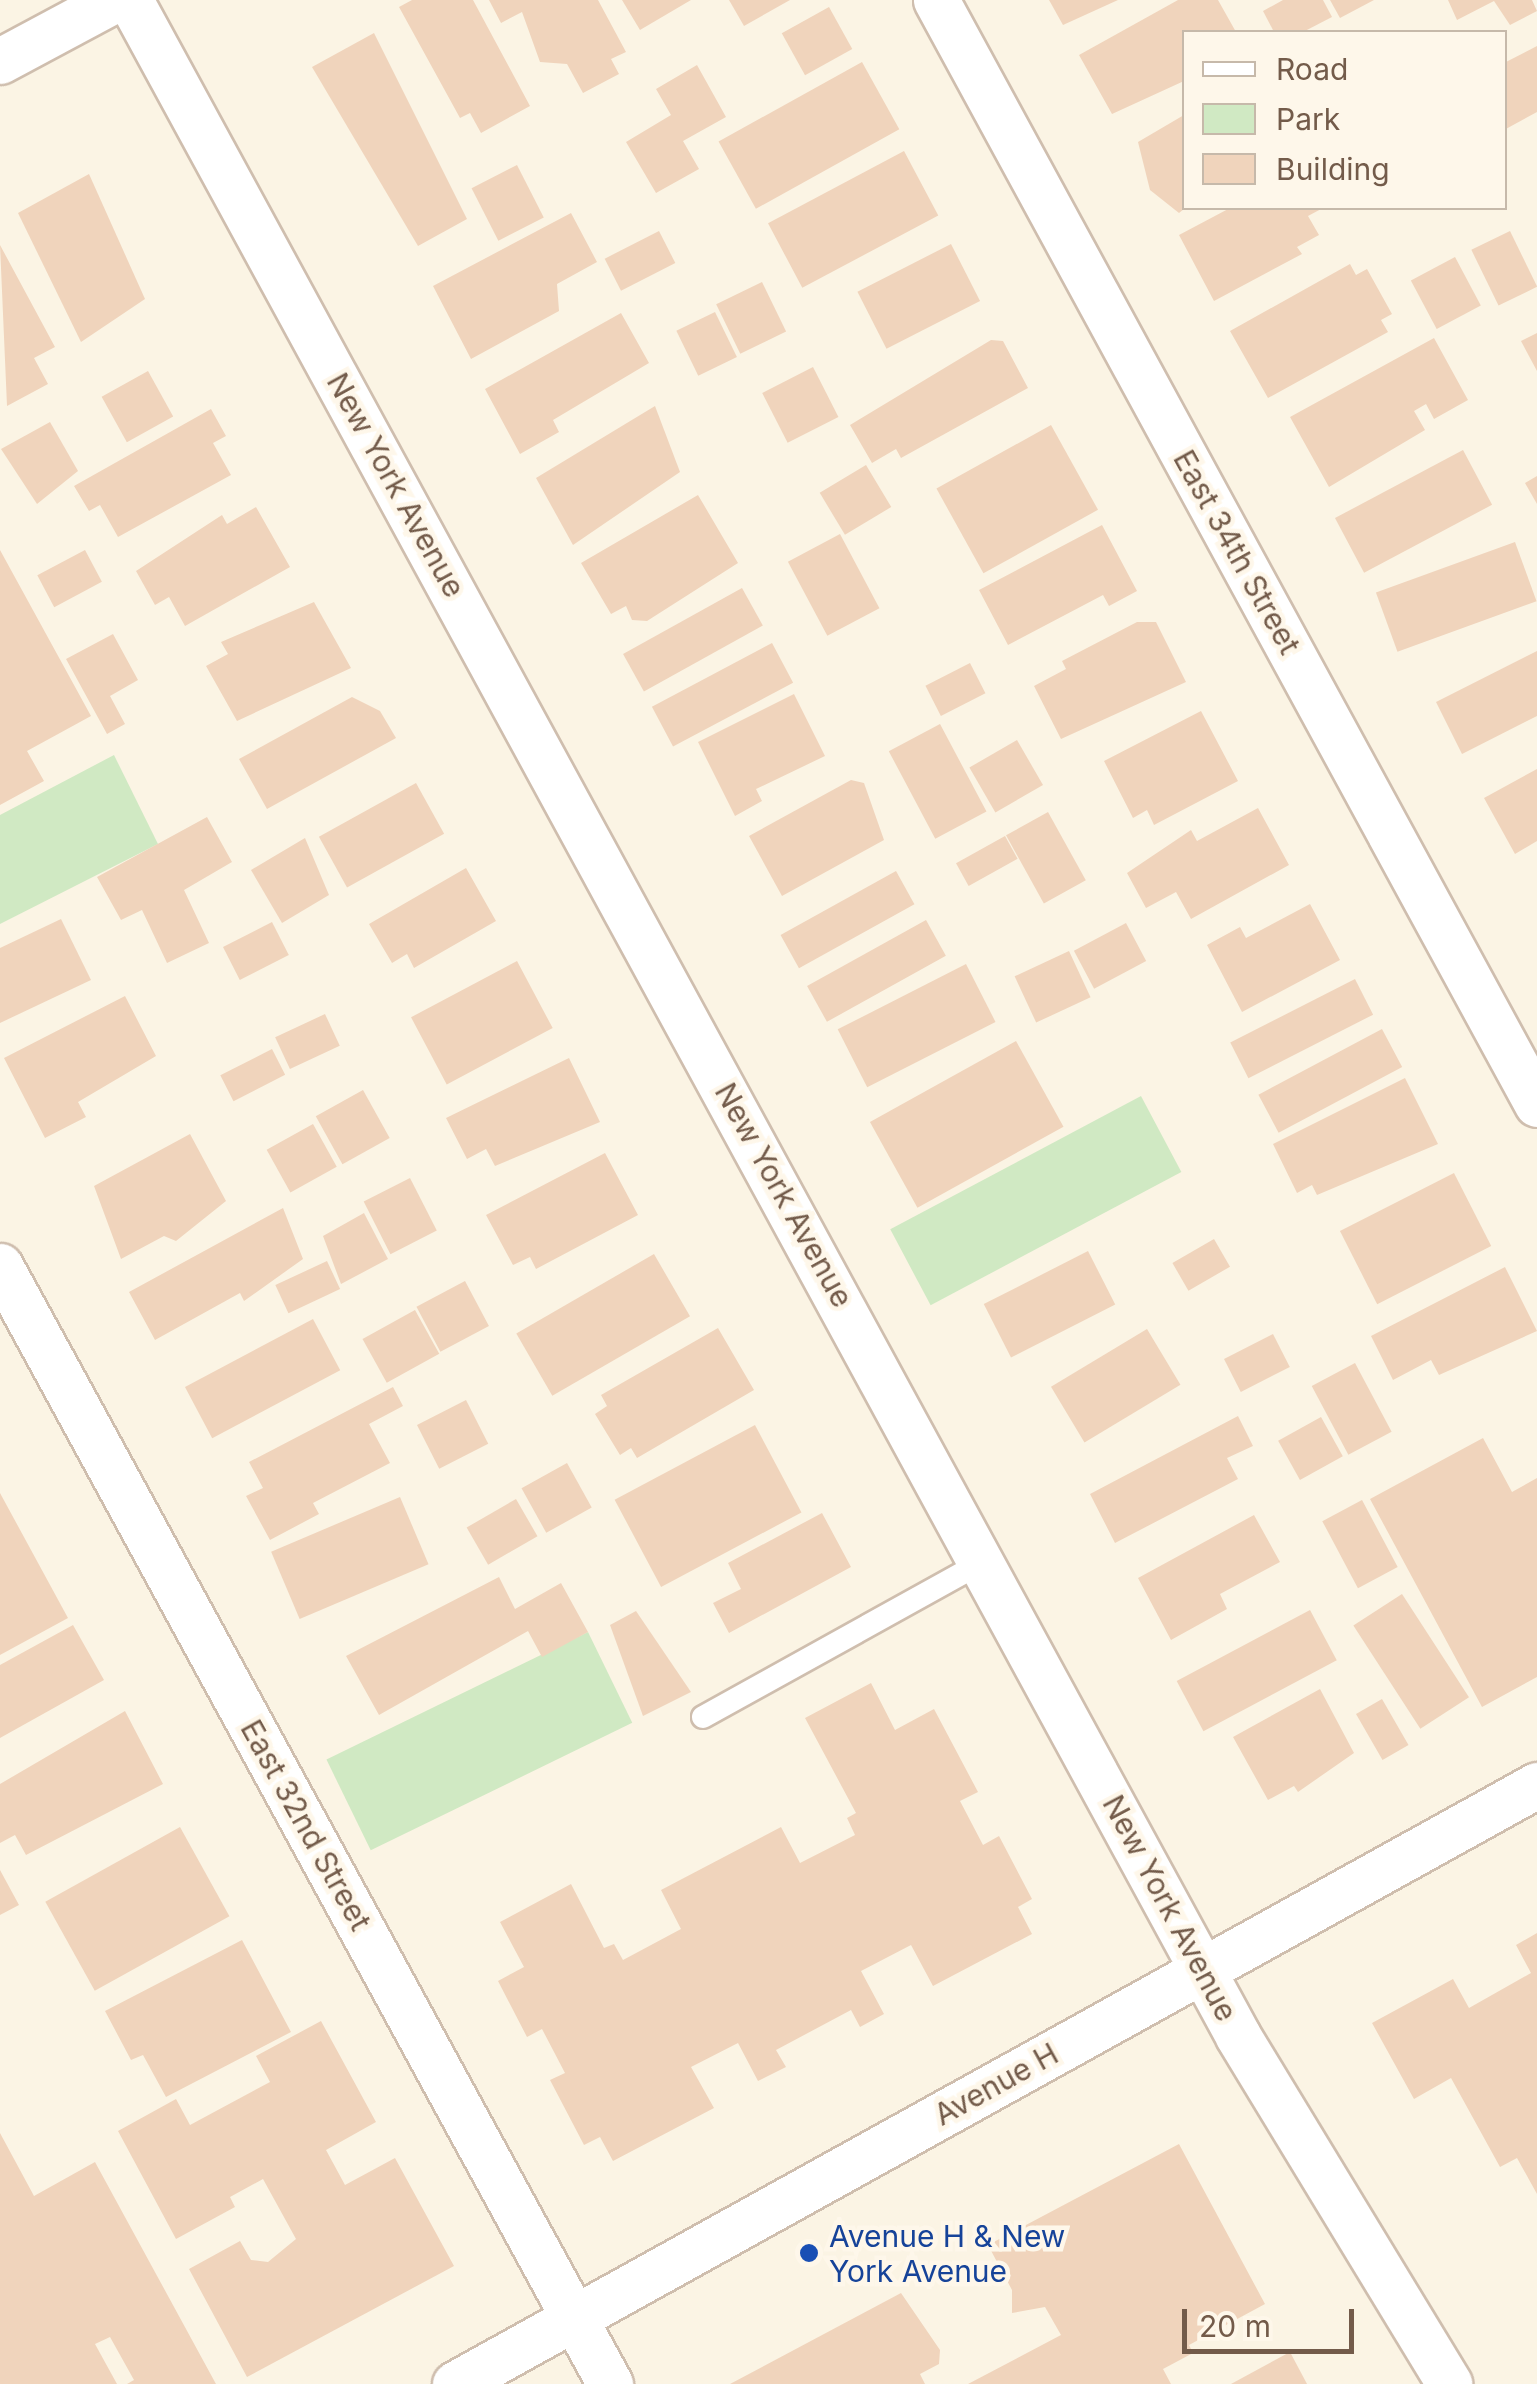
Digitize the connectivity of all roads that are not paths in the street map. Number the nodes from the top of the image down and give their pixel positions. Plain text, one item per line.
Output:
1 (114, 0) edge
2 (130, 0) edge
3 (936, 0) edge
4 (0, 61) edge
5 (1537, 1104) edge
6 (0, 1266) edge
7 (984, 1561) junction
8 (702, 1717) dead end
9 (1537, 1785) edge
10 (1203, 1968) junction
11 (576, 2319) junction
12 (455, 2384) edge
13 (610, 2384) edge
14 (1450, 2384) edge

1 - 4 street
2 - 7 street, New York Avenue
3 - 5 street, East 34th Street
6 - 11 street, East 32nd Street
7 - 8 lane
7 - 10 street, New York Avenue
9 - 10 street, Avenue H
10 - 11 street, Avenue H
10 - 14 street, New York Avenue
11 - 12 street, Avenue H
11 - 13 street, East 32nd Street

